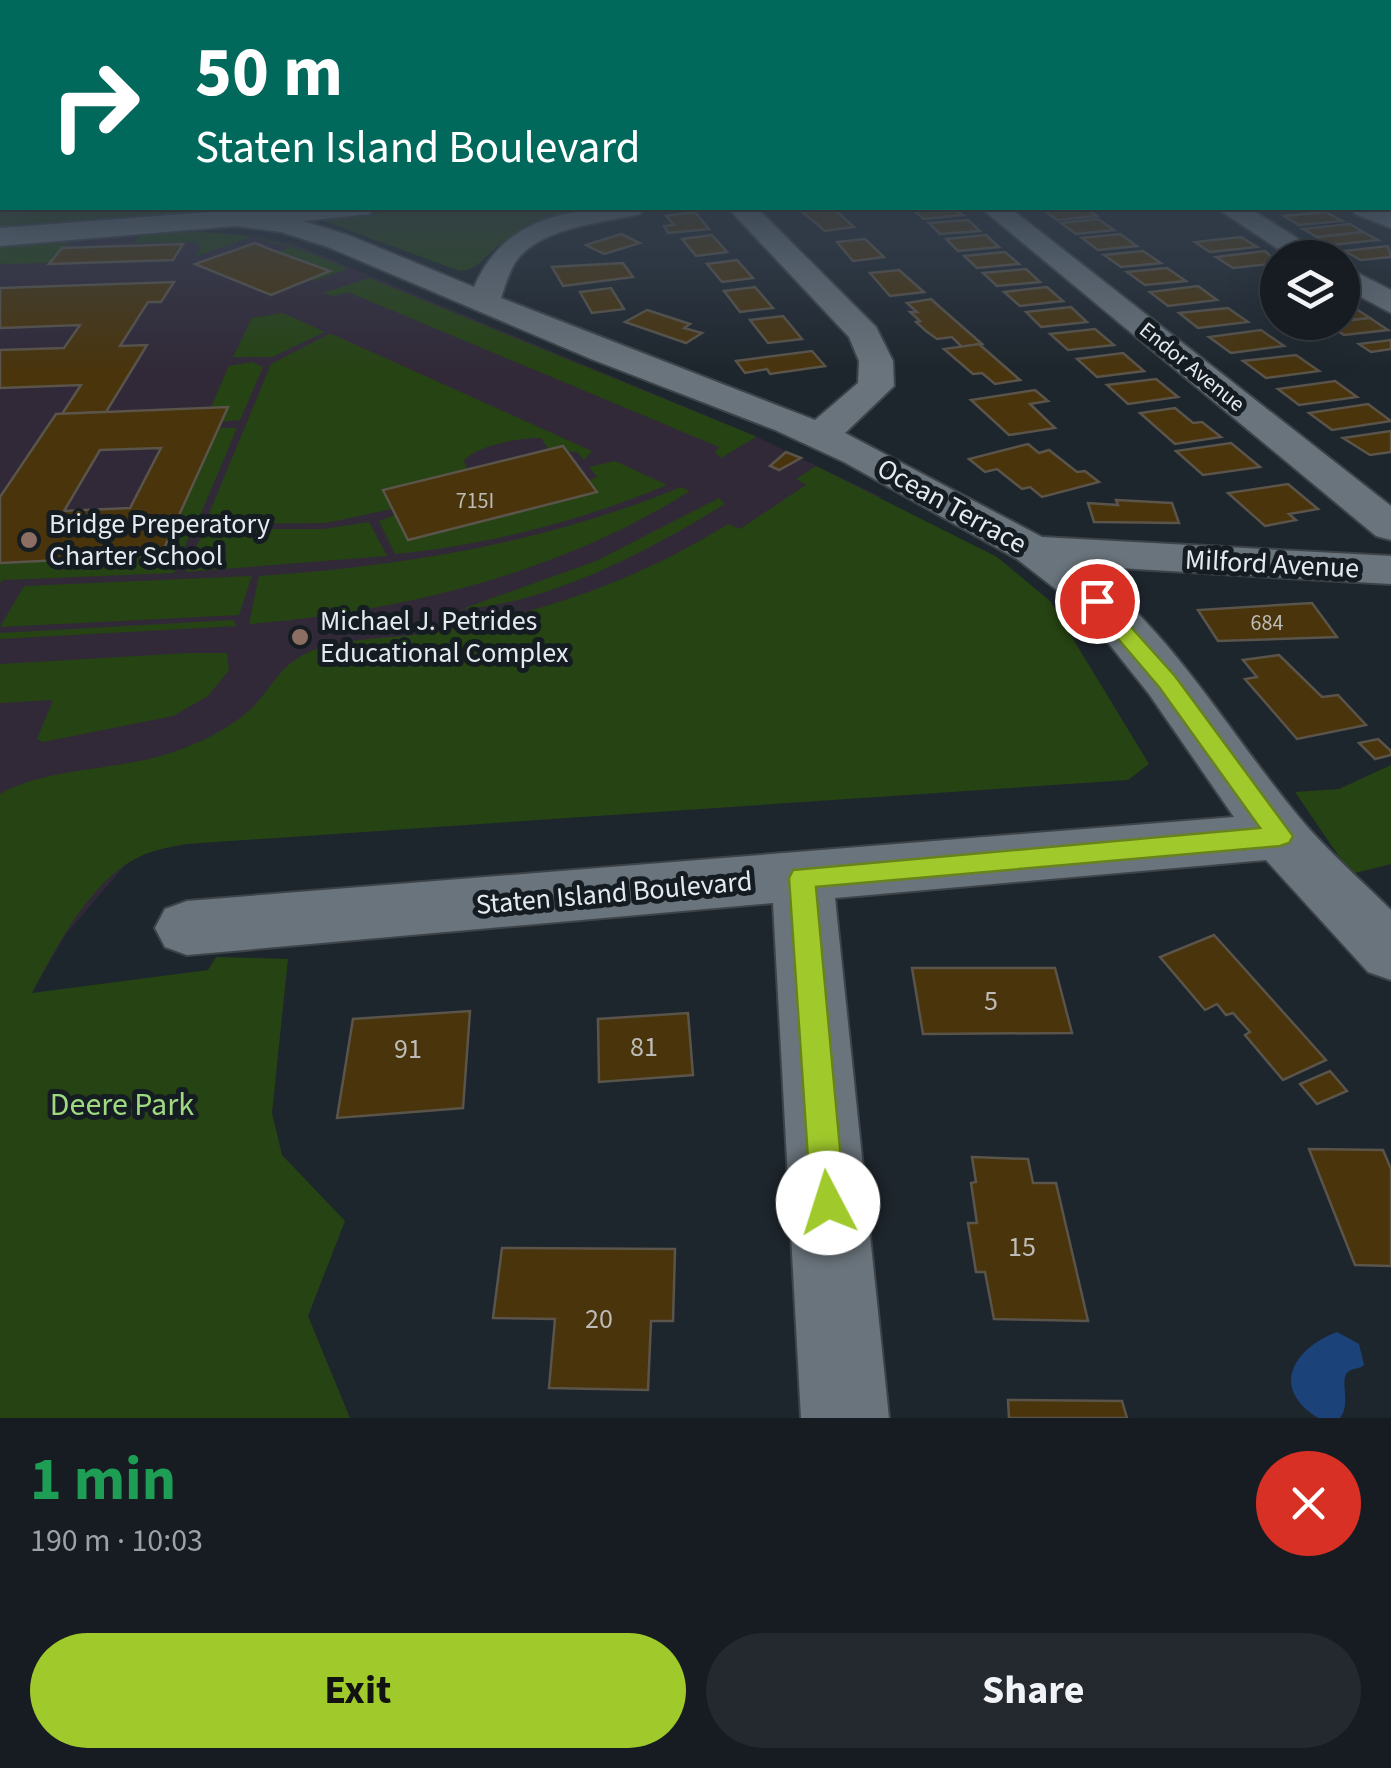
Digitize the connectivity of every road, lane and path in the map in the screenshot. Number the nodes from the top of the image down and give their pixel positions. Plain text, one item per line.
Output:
1 (331, 238) edge
2 (530, 238) edge
3 (771, 238) edge
4 (1032, 238) edge
5 (1360, 285) edge
6 (483, 301) junction
7 (1391, 303) edge
8 (819, 436) junction
9 (1391, 527) edge
10 (1033, 550) junction
11 (1391, 570) edge
12 (1280, 836) junction
13 (802, 878) junction
14 (187, 928) dead end
15 (1391, 952) edge
16 (846, 1418) edge

1 - 6 street, Ocean Terrace
2 - 6 street
3 - 8 street
4 - 9 street, Endor Avenue
5 - 7 street
6 - 8 street, Ocean Terrace
8 - 10 street, Ocean Terrace
10 - 11 street, Milford Avenue
10 - 12 street, Ocean Terrace
12 - 13 street, Staten Island Boulevard
12 - 15 street, Ocean Terrace
13 - 14 street, Staten Island Boulevard
13 - 16 street

